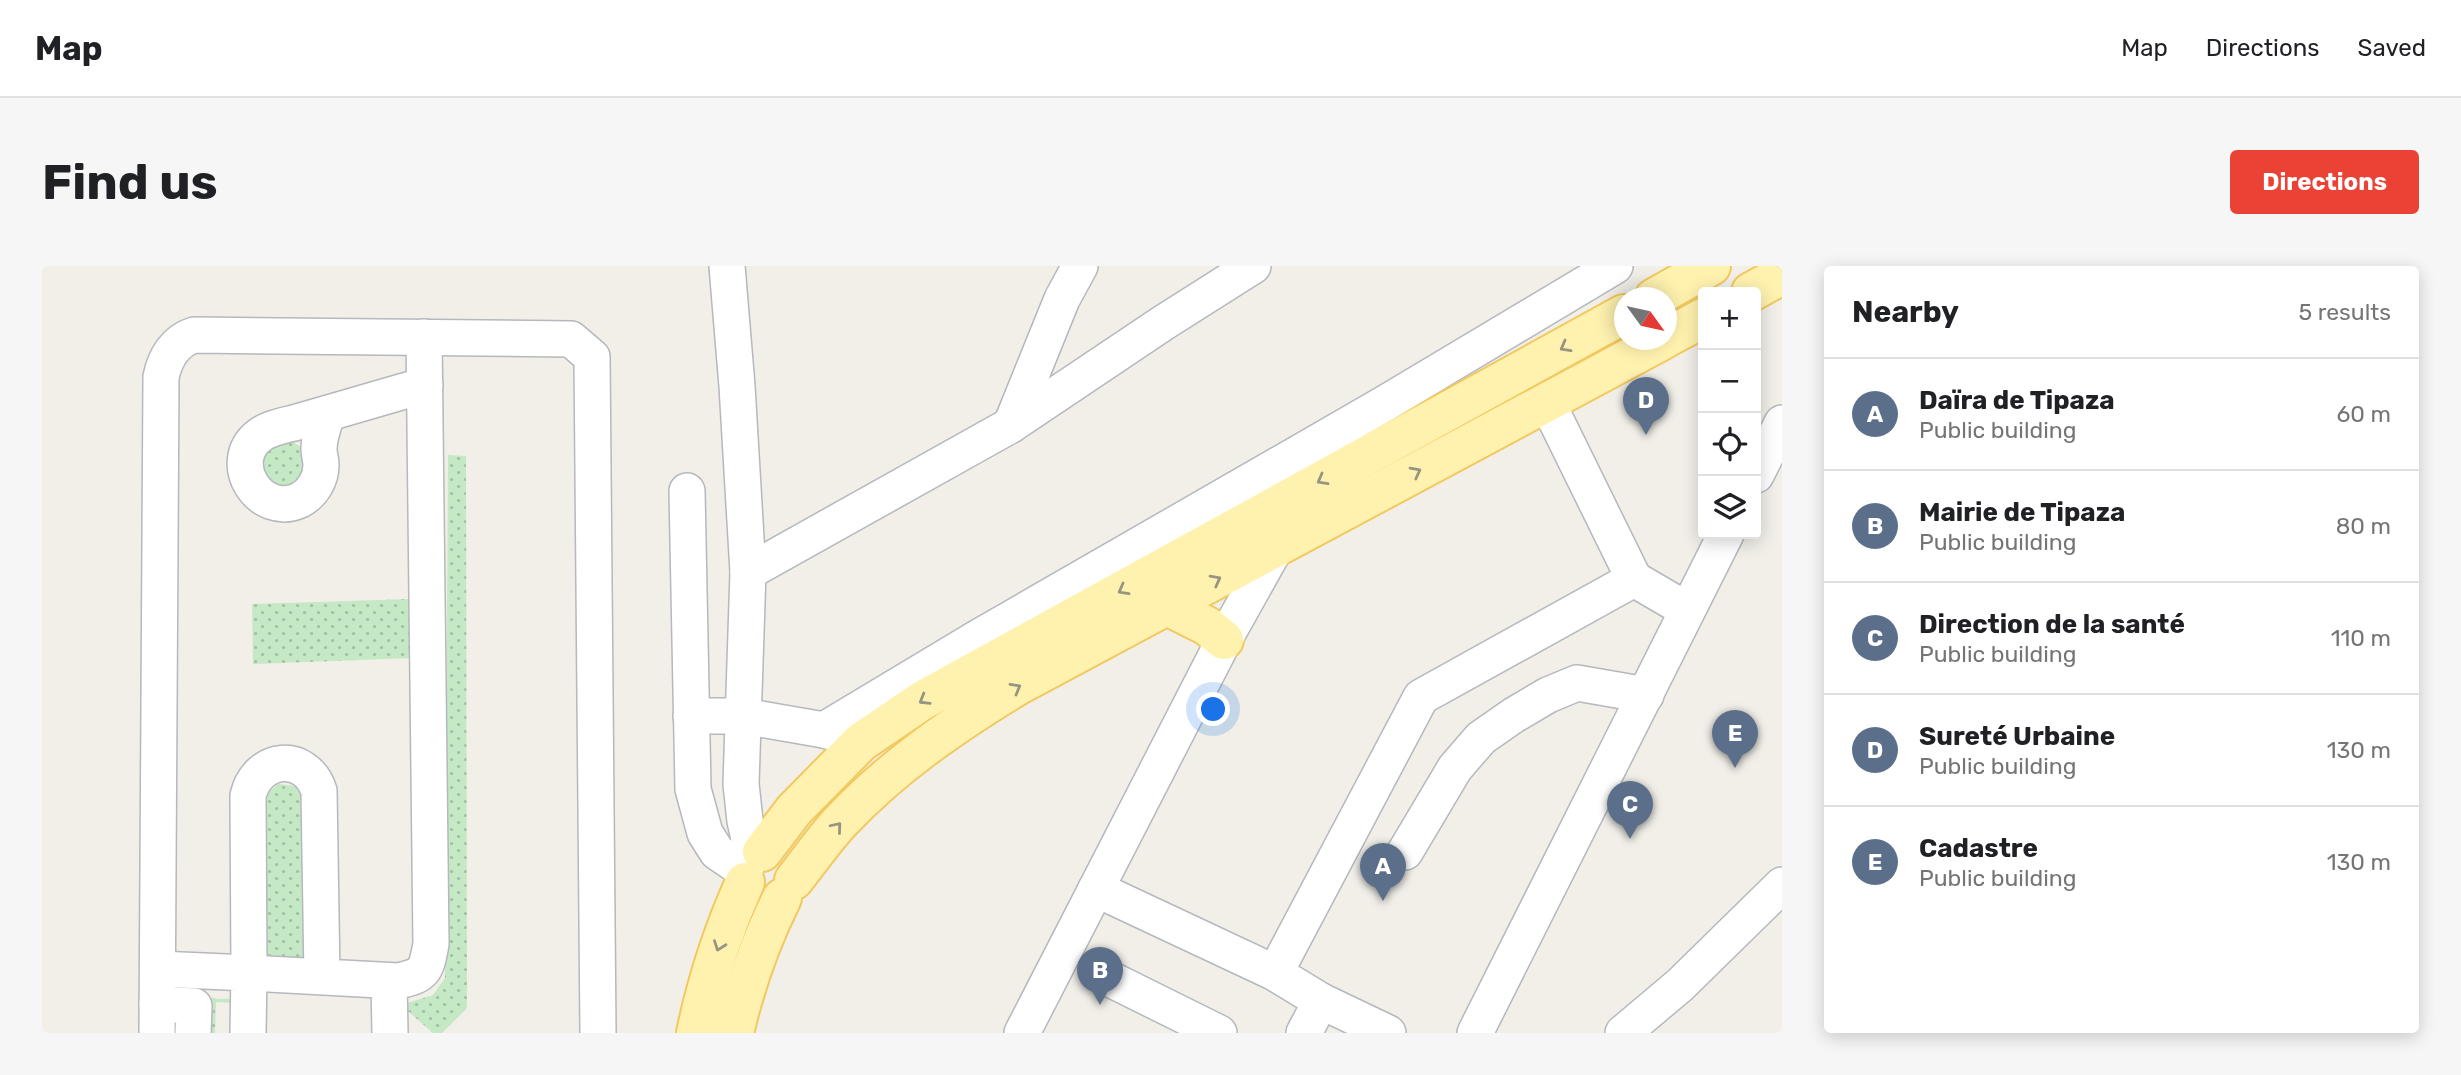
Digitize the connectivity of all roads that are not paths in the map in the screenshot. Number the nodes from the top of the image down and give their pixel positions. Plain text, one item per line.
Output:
1 (727, 266) edge
2 (1080, 266) edge
3 (1252, 266) edge
4 (1615, 266) edge
5 (1711, 266) edge
6 (1782, 275) edge
7 (1674, 287) edge
8 (1760, 287) edge
9 (1614, 320) edge
10 (1698, 321) edge
11 (1677, 332) edge
12 (424, 337) junction
13 (1644, 350) edge
14 (425, 385) junction
15 (1547, 402) junction
16 (328, 413) dead end
17 (1011, 425) junction
18 (1782, 428) edge
19 (1761, 466) edge
20 (687, 491) dead end
21 (1723, 539) edge
22 (1276, 547) junction
23 (748, 572) junction
24 (1634, 579) junction
25 (1167, 606) junction
26 (1687, 610) junction
27 (1224, 640) junction
28 (1646, 695) junction
29 (691, 716) junction
30 (743, 716) junction
31 (824, 730) junction
32 (861, 742) junction
33 (1405, 852) dead end
34 (751, 866) junction
35 (1782, 885) edge
36 (788, 889) junction
37 (1096, 889) junction
38 (158, 969) junction
39 (1098, 973) dead end
40 (1275, 973) junction
41 (249, 974) junction
42 (322, 977) junction
43 (389, 981) junction
44 (1321, 1001) junction
45 (157, 1019) edge
46 (248, 1020) edge
47 (193, 1033) edge
48 (224, 1033) edge
49 (390, 1033) edge
50 (598, 1033) edge
51 (696, 1033) edge
52 (734, 1033) edge
53 (1021, 1033) edge
54 (1219, 1033) edge
55 (1304, 1033) edge
56 (1388, 1033) edge
57 (1475, 1033) edge
58 (1623, 1033) edge

1 - 23 street
2 - 17 street
3 - 17 street
4 - 31 street
5 - 7 main road
6 - 8 main road
9 -> 32 main road
10 - 11 main road
12 - 14 street
12 - 38 street
12 - 50 street
13 - 15 main road
14 - 16 street
14 - 43 street
22 -> 15 main road
15 - 24 street
17 - 23 street
18 - 19 street
20 - 29 street
21 - 26 street
25 -> 22 main road
22 - 27 street
23 - 30 street
24 - 26 street
24 - 40 street
25 - 27 main road
36 -> 25 main road
26 - 28 street
27 - 37 street
28 - 33 street
28 - 57 street
29 - 30 street
29 - 34 street
30 - 31 street
30 - 34 street
31 - 32 street
32 - 34 main road
34 - 36 main road
34 -> 51 main road
35 - 58 street
36 - 52 main road
37 - 40 street
37 - 53 street
38 - 41 street
38 - 45 street
39 - 54 street
40 - 44 street
41 - 42 street
41 - 42 street
41 - 46 street
42 - 43 street
43 - 49 street
44 - 55 street
44 - 56 street
45 - 47 street
46 - 48 street

